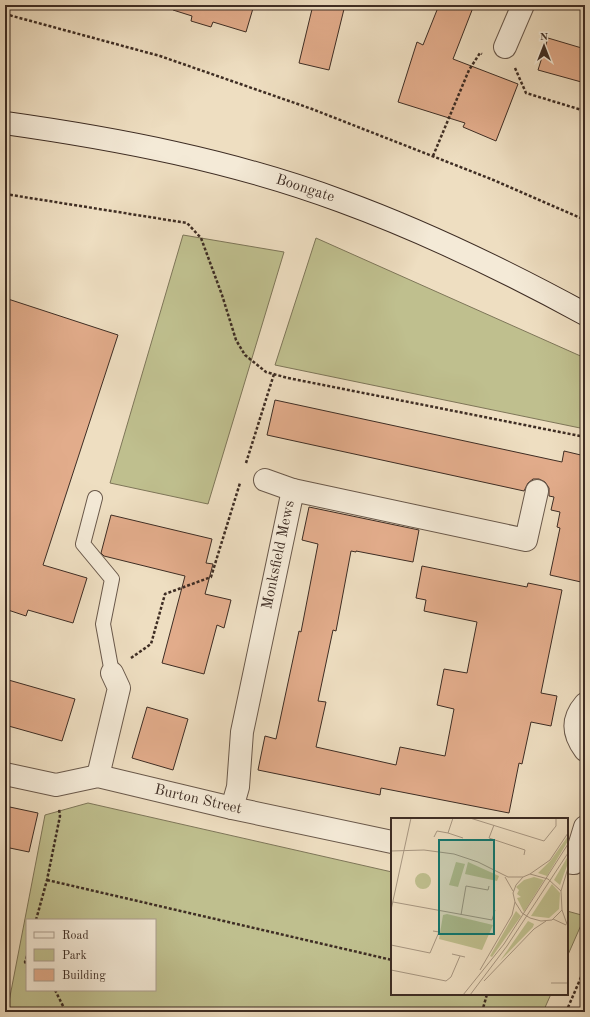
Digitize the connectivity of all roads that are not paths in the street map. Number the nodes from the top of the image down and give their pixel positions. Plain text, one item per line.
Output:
1 (523, 5) edge
2 (504, 54) road end
3 (5, 123) edge
4 (585, 314) edge
5 (265, 480) dead end
6 (293, 490) junction
7 (536, 491) dead end
8 (95, 498) dead end
9 (112, 672) joint
10 (585, 704) edge
11 (585, 750) edge
12 (5, 774) edge
13 (98, 776) junction
14 (232, 808) junction
15 (585, 827) edge
16 (391, 842) edge
17 (568, 862) edge

1 - 2 street
3 - 4 street, Boongate
5 - 6 street
6 - 7 street, Monksfield Mews
6 - 14 street, Monksfield Mews
8 - 9 lane
9 - 13 street
10 - 11 street
12 - 13 street, Burton Street
13 - 14 street, Burton Street
14 - 16 street, Burton Street
15 - 17 street

